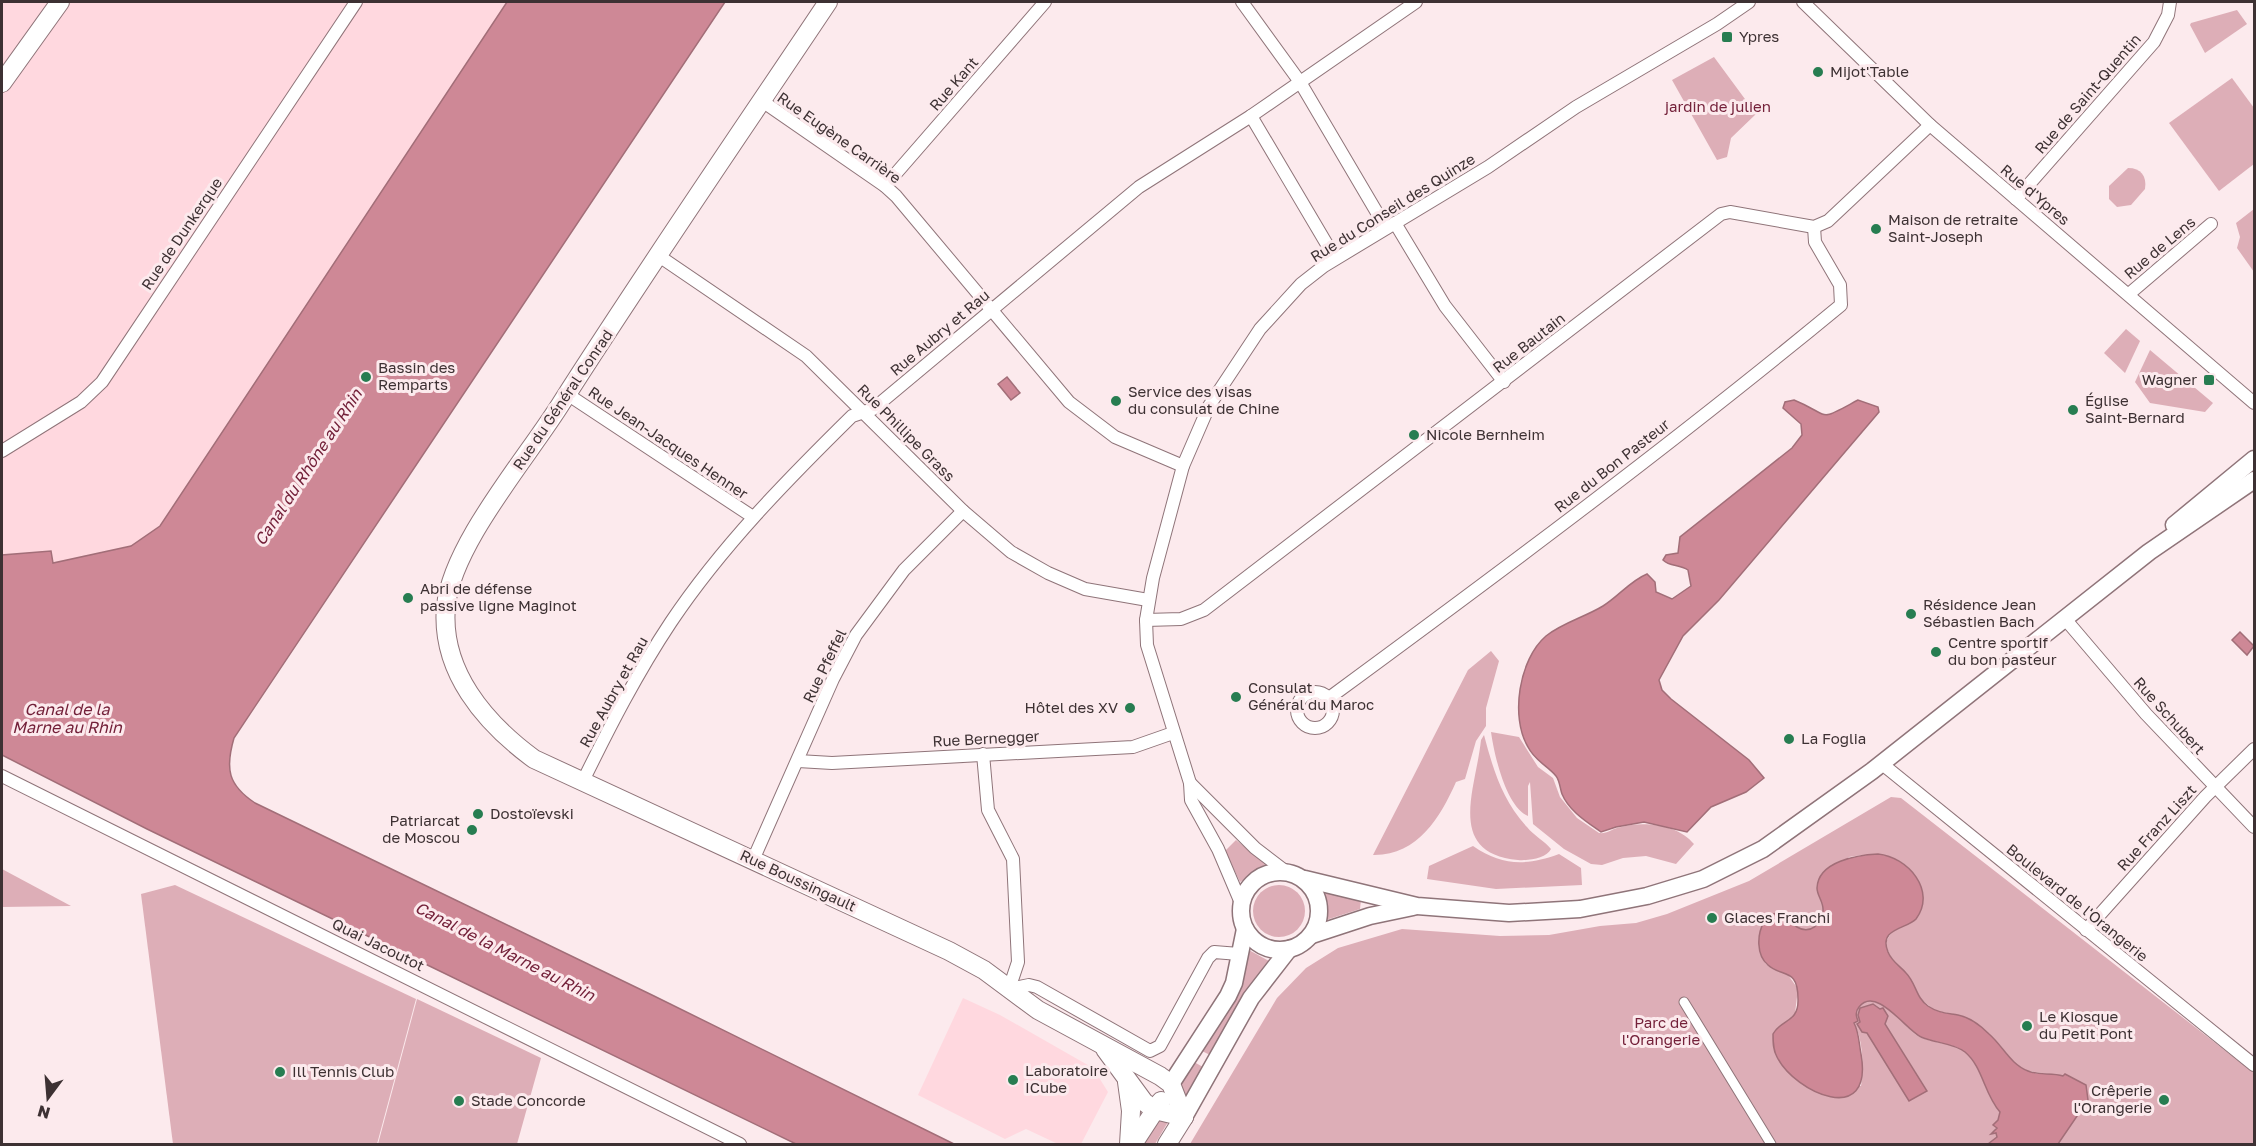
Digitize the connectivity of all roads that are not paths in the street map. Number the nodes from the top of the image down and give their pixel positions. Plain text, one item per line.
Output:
1 (60, 2) edge
2 (356, 2) edge
3 (828, 2) edge
4 (1045, 2) edge
5 (1242, 2) edge
6 (1416, 2) edge
7 (1749, 2) edge
8 (1803, 2) edge
9 (2170, 2) edge
10 (2, 82) edge
11 (1300, 82) junction
12 (762, 101) junction
13 (1251, 116) junction
14 (1930, 125) junction
15 (885, 186) junction
16 (2016, 199) junction
17 (2211, 225) dead end
18 (1391, 226) junction
19 (1814, 226) junction
20 (656, 254) junction
21 (1335, 258) junction
22 (2129, 294) junction
23 (991, 310) junction
24 (1504, 382) junction
25 (567, 393) junction
26 (2254, 403) edge
27 (864, 412) junction
28 (2, 451) edge
29 (2254, 459) edge
30 (1183, 466) junction
31 (2254, 480) edge
32 (963, 511) junction
33 (753, 517) junction
34 (2149, 552) junction
35 (1148, 600) junction
36 (1146, 620) junction
37 (2066, 620) junction
38 (1329, 698) dead end
39 (1173, 733) junction
40 (2254, 749) edge
41 (982, 754) junction
42 (798, 761) junction
43 (1881, 763) junction
44 (2, 776) edge
45 (582, 783) junction
46 (1190, 783) junction
47 (2214, 787) junction
48 (2254, 827) edge
49 (753, 860) junction
50 (1285, 871) junction
51 (1305, 879) junction
52 (1241, 903) junction
53 (1417, 906) junction
54 (1245, 929) junction
55 (2086, 930) junction
56 (1312, 935) junction
57 (1289, 950) junction
58 (1239, 954) junction
59 (1009, 988) junction
60 (1684, 1002) dead end
61 (1105, 1048) junction
62 (2254, 1065) edge
63 (1126, 1077) junction
64 (1171, 1084) junction
65 (1155, 1110) junction
66 (1184, 1117) junction
67 (740, 1144) edge
68 (1131, 1144) edge
69 (1167, 1144) edge
70 (1771, 1144) edge

1 - 10 main road
2 - 28 street, Rue de Dunkerque
3 - 12 main road, Rue du Général Conrad
4 - 15 street, Rue Kant
5 - 11 street
6 - 11 street, Rue Aubry et Rau
7 - 18 street, Rue du Conseil des Quinze
8 - 14 street, Rue d'Ypres
9 - 16 street, Rue de Saint-Quentin
11 - 13 street, Rue Aubry et Rau
11 - 18 street
12 - 15 street, Rue Eugène Carrière
12 - 20 main road, Rue du Général Conrad
13 - 21 street
13 - 23 street, Rue Aubry et Rau
14 - 16 street, Rue d'Ypres
14 - 19 street
15 - 23 street, Rue Eugène Carrière
16 - 22 street, Rue d'Ypres
17 - 22 street, Rue de Lens
18 - 21 street, Rue du Conseil des Quinze
18 - 24 street
19 - 24 street, Rue Bautain
19 - 38 street, Rue du Bon Pasteur
20 - 25 main road, Rue du Général Conrad
20 - 27 street, Rue Phillipe Grass
21 - 30 street, Rue du Conseil des Quinze
22 - 26 street, Rue d'Ypres
23 - 27 street, Rue Aubry et Rau
23 - 30 street, Rue Eugène Carrière
24 - 36 street, Rue Bautain
25 - 33 street, Rue Jean-Jacques Henner
25 - 45 main road, Rue du Général Conrad
27 - 32 street, Rue Phillipe Grass
27 - 33 street, Rue Aubry et Rau
29 - 34 street
30 - 35 street, Rue du Conseil des Quinze
31 - 34 street
32 - 35 street, Rue Phillipe Grass
32 - 42 street, Rue Pfeffel
33 - 45 street, Rue Aubry et Rau
34 - 37 street
35 - 36 street, Rue du Conseil des Quinze
36 - 39 street, Rue du Conseil des Quinze
37 - 43 street
37 - 47 street, Rue Schubert
39 - 41 street, Rue Bernegger
39 - 46 street, Rue du Conseil des Quinze
40 - 47 street, Rue Franz Liszt
41 - 42 street, Rue Bernegger
41 - 59 street
42 - 49 street, Rue Pfeffel
43 - 53 street
43 - 55 street, Boulevard de l'Orangerie
44 - 67 street, Quai Jacoutot
45 - 49 main road, Rue Boussingault
46 - 50 street, Rue du Conseil des Quinze
46 - 52 street, Rue du Conseil des Quinze
47 - 48 street, Rue Schubert
47 - 55 street, Rue Franz Liszt
49 - 59 main road, Rue Boussingault
50 - 51 street
50 - 52 street
51 - 53 street
51 - 56 street
52 - 54 street
53 - 56 street
54 - 57 street
54 - 58 street
55 - 62 street, Boulevard de l'Orangerie
56 - 57 street
57 - 66 street
58 - 59 street
58 - 64 street
59 - 61 main road, Rue Boussingault
60 - 70 street
61 - 63 main road, Rue Boussingault
61 - 64 main road, Rue Boussingault
63 - 65 main road, Rue Boussingault
63 - 68 main road, Rue Boussingault
64 - 65 main road
64 - 66 main road
65 - 66 main road
65 - 68 main road
66 - 69 main road

